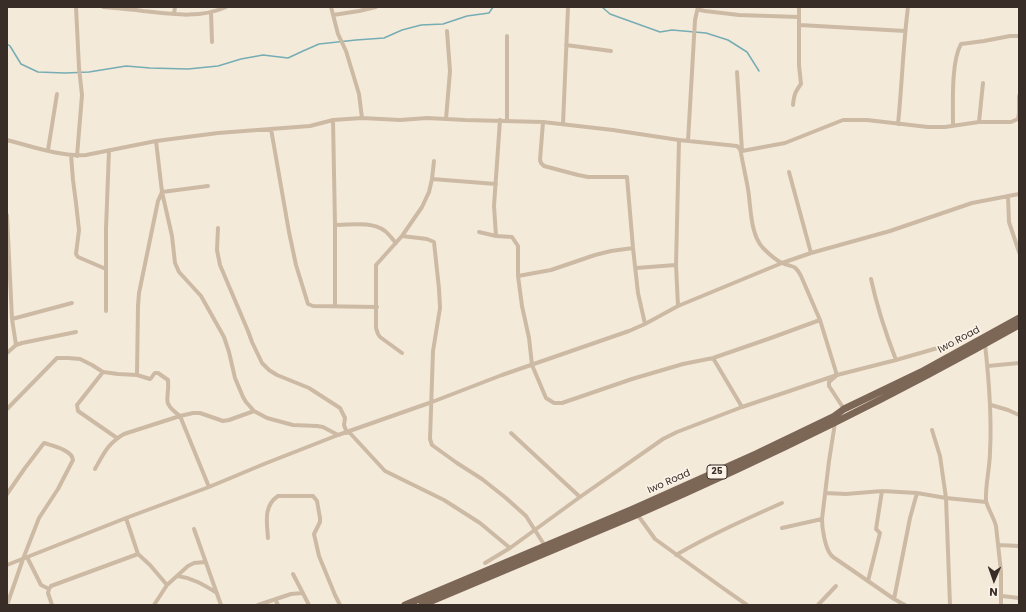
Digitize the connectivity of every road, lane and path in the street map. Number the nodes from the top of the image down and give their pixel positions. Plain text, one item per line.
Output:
1 (76, 7) edge
2 (103, 7) edge
3 (175, 7) edge
4 (331, 7) edge
5 (376, 7) edge
6 (568, 7) edge
7 (698, 7) edge
8 (799, 7) edge
9 (908, 7) edge
10 (129, 8) edge
11 (223, 8) edge
12 (211, 12) junction
13 (174, 14) junction
14 (333, 15) junction
15 (800, 18) junction
16 (800, 25) junction
17 (447, 31) dead end
18 (905, 31) junction
19 (507, 36) dead end
20 (1019, 36) edge
21 (212, 42) dead end
22 (566, 45) junction
23 (611, 50) dead end
24 (737, 72) dead end
25 (983, 83) dead end
26 (57, 94) dead end
27 (1019, 96) edge
28 (793, 105) dead end
29 (362, 118) junction
30 (446, 119) junction
31 (333, 120) junction
32 (500, 120) junction
33 (508, 121) junction
34 (543, 122) junction
35 (979, 122) junction
36 (563, 124) junction
37 (898, 124) junction
38 (953, 125) junction
39 (271, 129) junction
40 (7, 140) edge
41 (679, 140) junction
42 (156, 141) junction
43 (688, 141) junction
44 (48, 150) junction
45 (109, 150) junction
46 (741, 150) junction
47 (71, 155) junction
48 (77, 156) junction
49 (434, 161) dead end
50 (789, 172) dead end
51 (432, 179) junction
52 (496, 184) junction
53 (208, 186) dead end
54 (162, 192) junction
55 (1019, 194) edge
56 (1008, 196) junction
57 (7, 215) edge
58 (7, 220) edge
59 (335, 225) junction
60 (218, 228) dead end
61 (479, 232) dead end
62 (402, 236) junction
63 (496, 236) junction
64 (396, 243) junction
65 (633, 248) junction
66 (1019, 252) edge
67 (811, 253) junction
68 (782, 264) junction
69 (676, 265) junction
70 (8, 268) edge
71 (636, 268) junction
72 (106, 269) junction
73 (518, 276) junction
74 (871, 279) dead end
75 (72, 303) dead end
76 (334, 306) junction
77 (678, 306) junction
78 (377, 307) junction
79 (106, 311) dead end
80 (1019, 318) edge
81 (12, 319) junction
82 (820, 320) junction
83 (645, 324) junction
84 (1019, 325) edge
85 (76, 332) dead end
86 (955, 343) dead end
87 (985, 344) junction
88 (16, 345) junction
89 (7, 353) edge
90 (402, 353) dead end
91 (713, 358) junction
92 (896, 360) junction
93 (1019, 363) edge
94 (532, 365) junction
95 (988, 366) junction
96 (103, 372) junction
97 (137, 375) junction
98 (837, 375) junction
99 (432, 402) junction
100 (991, 405) junction
101 (742, 407) junction
102 (7, 409) edge
103 (844, 409) junction
104 (254, 411) junction
105 (1019, 415) edge
106 (180, 416) junction
107 (835, 423) junction
108 (932, 430) dead end
109 (348, 432) junction
110 (511, 433) dead end
111 (338, 435) junction
112 (117, 438) junction
113 (758, 456) junction
114 (95, 469) dead end
115 (209, 487) junction
116 (882, 491) junction
117 (825, 492) junction
118 (917, 493) junction
119 (7, 494) edge
120 (580, 497) junction
121 (946, 498) junction
122 (986, 502) junction
123 (782, 503) dead end
124 (637, 514) junction
125 (126, 518) junction
126 (822, 519) junction
127 (782, 528) dead end
128 (194, 529) dead end
129 (536, 530) junction
130 (268, 538) dead end
131 (999, 545) junction
132 (545, 546) junction
133 (1019, 546) edge
134 (510, 548) junction
135 (138, 554) junction
136 (676, 555) junction
137 (25, 558) junction
138 (205, 562) junction
139 (485, 563) dead end
140 (7, 565) edge
141 (293, 574) dead end
142 (178, 576) junction
143 (868, 581) junction
144 (167, 585) junction
145 (836, 586) dead end
146 (49, 589) junction
147 (217, 592) junction
148 (303, 593) junction
149 (1002, 596) junction
150 (1019, 598) edge
151 (275, 599) junction
152 (894, 599) junction
153 (7, 605) edge
154 (52, 605) edge
155 (154, 605) edge
156 (221, 605) edge
157 (258, 605) edge
158 (278, 605) edge
159 (308, 605) edge
160 (340, 605) edge
161 (405, 605) edge
162 (422, 605) edge
163 (747, 605) edge
164 (818, 605) edge
165 (905, 605) edge
166 (950, 605) edge
167 (1001, 605) edge

1 - 48 street
2 - 10 street
3 - 13 street
4 - 14 street
5 - 14 street
6 - 22 street
7 - 15 street
7 - 43 street
8 - 15 street
9 - 18 street
10 - 13 street
11 - 12 street
12 - 13 street
12 - 21 street
14 - 29 street
15 - 16 street
16 - 18 street
16 - 28 street
17 - 30 street
18 - 37 street
19 - 33 street
20 - 38 street
22 - 23 street
22 - 36 street
24 - 46 street
25 - 35 street
26 - 44 street
27 - 35 street
29 - 30 street
29 - 31 street
30 - 32 street
31 - 39 street
31 - 59 street
32 - 33 street
32 - 52 street
33 - 34 street
34 - 36 street
34 - 65 street
35 - 38 street
36 - 41 street
37 - 38 street
37 - 46 street
39 - 42 street
39 - 76 street
40 - 44 street
41 - 43 street
41 - 69 street
42 - 45 street
42 - 54 street
43 - 46 street
44 - 47 street
45 - 48 street
45 - 72 street
46 - 68 street
47 - 48 street
47 - 72 street
49 - 51 street
50 - 67 street
51 - 52 street
51 - 62 street
52 - 63 street
53 - 54 street
54 - 97 street
54 - 104 street
55 - 56 street
56 - 66 street
56 - 67 street
57 - 58 street
58 - 70 street
59 - 64 street
59 - 76 street
60 - 109 street
61 - 63 street
62 - 64 street
62 - 99 street
63 - 73 street
64 - 78 street
65 - 71 street
65 - 73 street
67 - 68 street
68 - 77 street
68 - 82 street
69 - 71 street
69 - 77 street
70 - 81 street
71 - 83 street
72 - 79 street
73 - 94 street
74 - 92 street
75 - 81 street
76 - 78 street
77 - 83 street
78 - 90 street
80 - 103 main road, Iwo Road / 25
81 - 88 street
82 - 91 street
82 - 98 street
83 - 94 street
84 - 87 main road, Iwo Road
85 - 88 street
86 - 92 street
87 - 95 street
87 - 107 main road, Iwo Road
88 - 89 street
91 - 94 street
91 - 101 street
92 - 98 street
93 - 95 street
94 - 99 street
95 - 100 street
96 - 97 street
96 - 102 street
96 - 112 street
97 - 106 street
98 - 101 street
98 - 103 street
99 - 109 street
99 - 129 street
100 - 105 street
100 - 122 street
101 - 120 street
103 - 113 main road, Iwo Road / 25
104 - 106 street
104 - 111 street
106 - 112 street
106 - 115 street
107 - 113 main road, Iwo Road
107 - 117 street
108 - 121 street
109 - 111 street
109 - 134 street
110 - 120 street
111 - 115 street
112 - 114 street
113 - 124 main road, Iwo Road
113 - 132 main road, Iwo Road / 25
115 - 125 street
116 - 117 street
116 - 118 street
116 - 143 street
117 - 126 street
118 - 121 street
118 - 152 street
119 - 137 street
120 - 129 street
121 - 122 street
121 - 166 street
122 - 131 street
123 - 136 street
124 - 136 street
124 - 162 main road, Iwo Road
125 - 135 street
125 - 137 street
126 - 127 street
126 - 143 street
128 - 138 street
129 - 132 street
129 - 134 street
130 - 160 street
131 - 133 street
131 - 149 street
132 - 161 main road, Iwo Road / 25
134 - 139 street
135 - 144 street
135 - 146 street
136 - 163 street
137 - 140 street
137 - 146 street
137 - 153 street
138 - 142 street
138 - 147 street
141 - 148 street
142 - 144 street
142 - 147 street
143 - 152 street
144 - 155 street
145 - 164 street
146 - 154 street
147 - 156 street
148 - 151 street
148 - 159 street
149 - 150 street
149 - 167 street
151 - 157 street
151 - 158 street
152 - 165 street

